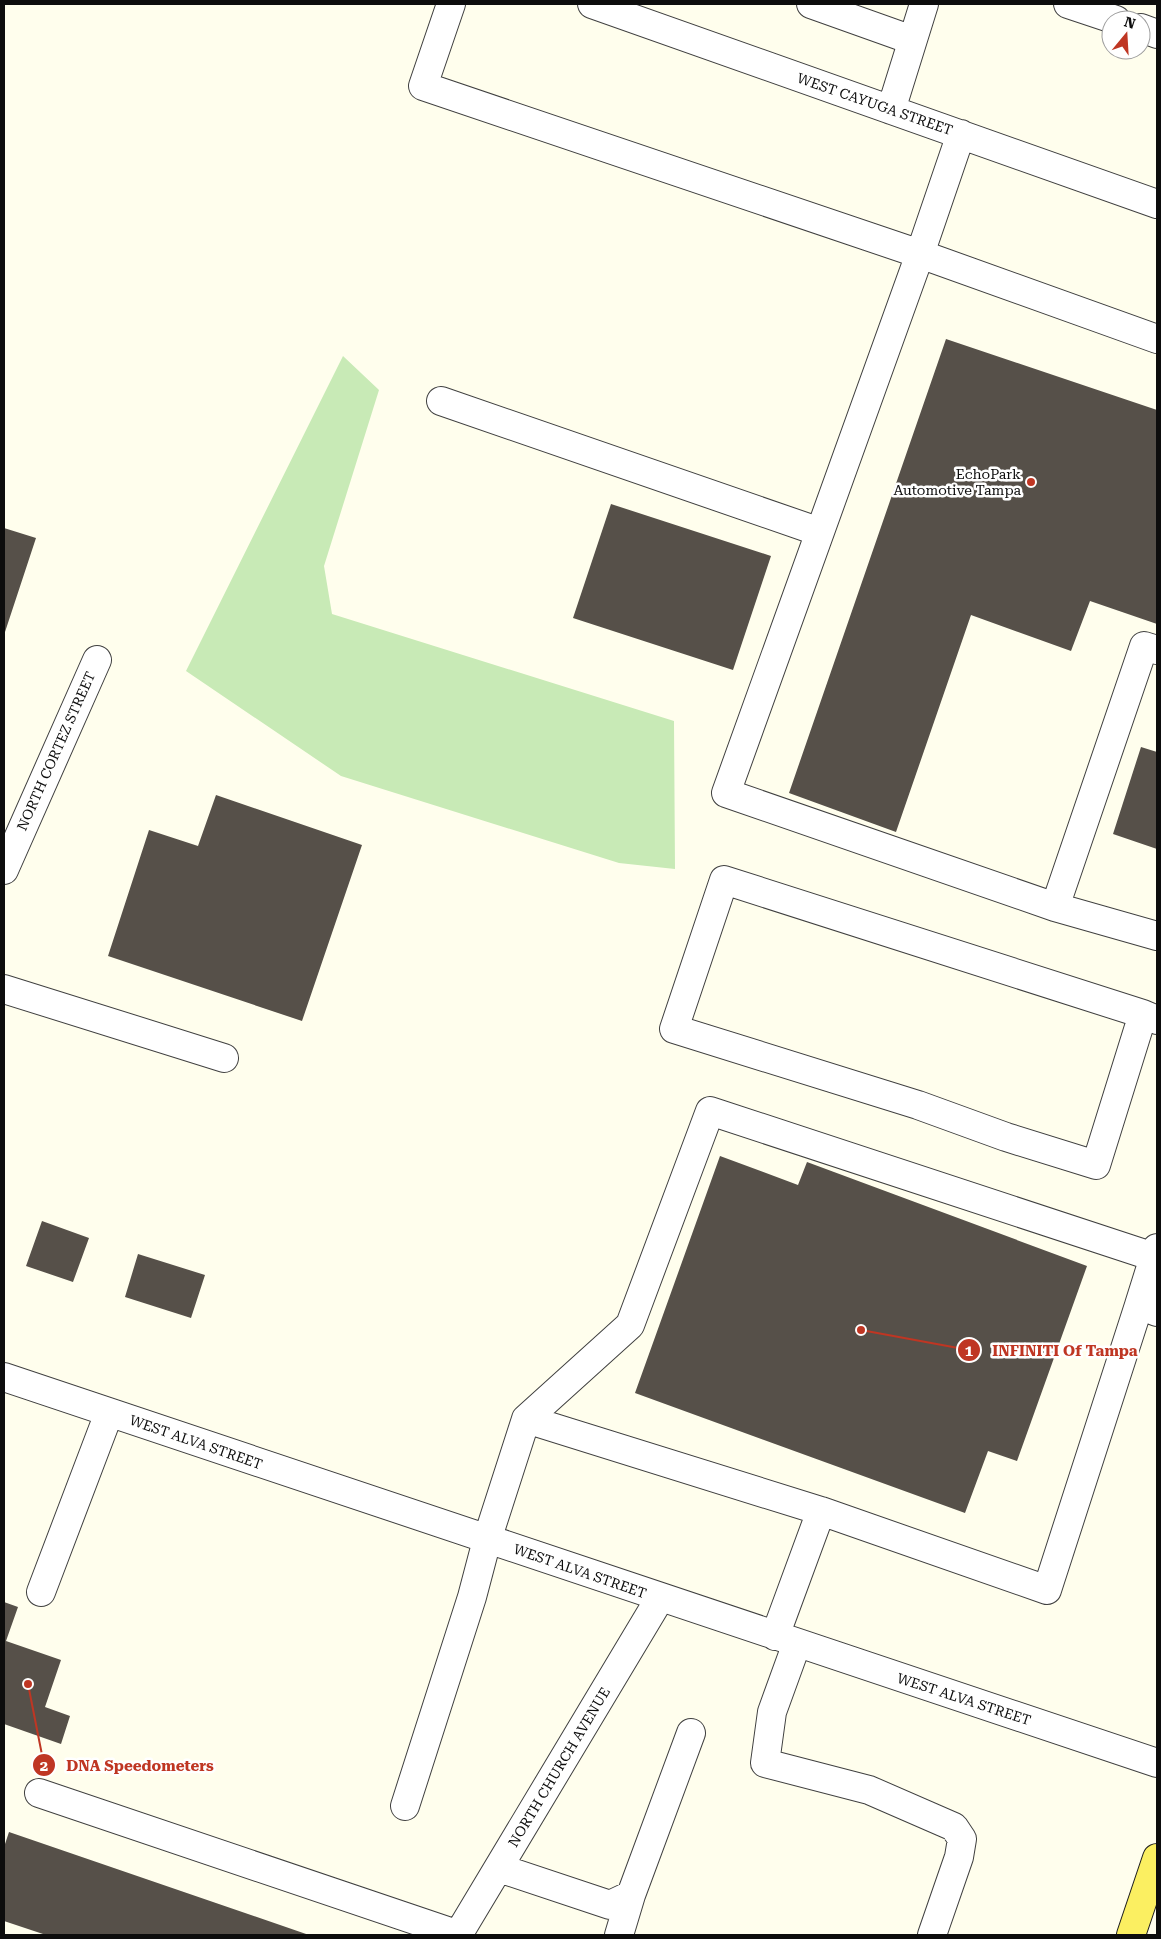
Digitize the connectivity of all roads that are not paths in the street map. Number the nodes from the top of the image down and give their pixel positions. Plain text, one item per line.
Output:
1 (451, 4) edge
2 (592, 4) edge
3 (811, 4) edge
4 (924, 4) edge
5 (1068, 4) edge
6 (1101, 15) edge
7 (912, 40) junction
8 (891, 110) junction
9 (961, 134) junction
10 (1157, 204) edge
11 (920, 254) junction
12 (1157, 339) edge
13 (441, 401) dead end
14 (820, 532) junction
15 (1157, 650) edge
16 (97, 660) dead end
17 (4, 870) edge
18 (1055, 907) junction
19 (1157, 936) edge
20 (4, 989) edge
21 (1150, 1017) edge
22 (224, 1058) dead end
23 (1156, 1253) edge
24 (1148, 1308) edge
25 (4, 1377) edge
26 (109, 1412) junction
27 (526, 1419) junction
28 (821, 1511) junction
29 (487, 1540) junction
30 (40, 1592) dead end
31 (660, 1598) junction
32 (786, 1639) junction
33 (691, 1732) dead end
34 (1157, 1763) edge
35 (39, 1793) dead end
36 (406, 1806) dead end
37 (1157, 1858) edge
38 (499, 1868) junction
39 (631, 1894) junction
40 (458, 1935) edge
41 (619, 1935) edge
42 (932, 1935) edge
43 (1131, 1935) edge

1 - 11 street
2 - 8 street, WEST CAYUGA STREET
3 - 7 street
4 - 7 street
5 - 6 street
7 - 8 street
8 - 9 street, WEST CAYUGA STREET
9 - 10 street, WEST CAYUGA STREET
9 - 11 street
11 - 12 street
11 - 14 street
13 - 14 street
14 - 18 street
15 - 18 street
16 - 17 street, NORTH CORTEZ STREET
18 - 19 street
20 - 22 street
21 - 21 street
23 - 24 street
23 - 27 street
24 - 28 street
25 - 26 street, WEST ALVA STREET
26 - 29 street, WEST ALVA STREET
26 - 30 street
27 - 28 street
27 - 29 street
28 - 32 street
29 - 31 street, WEST ALVA STREET
29 - 36 street
31 - 32 street, WEST ALVA STREET
31 - 38 street, NORTH CHURCH AVENUE
32 - 34 street, WEST ALVA STREET
32 - 42 street
33 - 39 street
35 - 40 street
37 - 43 main road
38 - 39 street
38 - 40 street, NORTH CHURCH AVENUE
39 - 41 street

